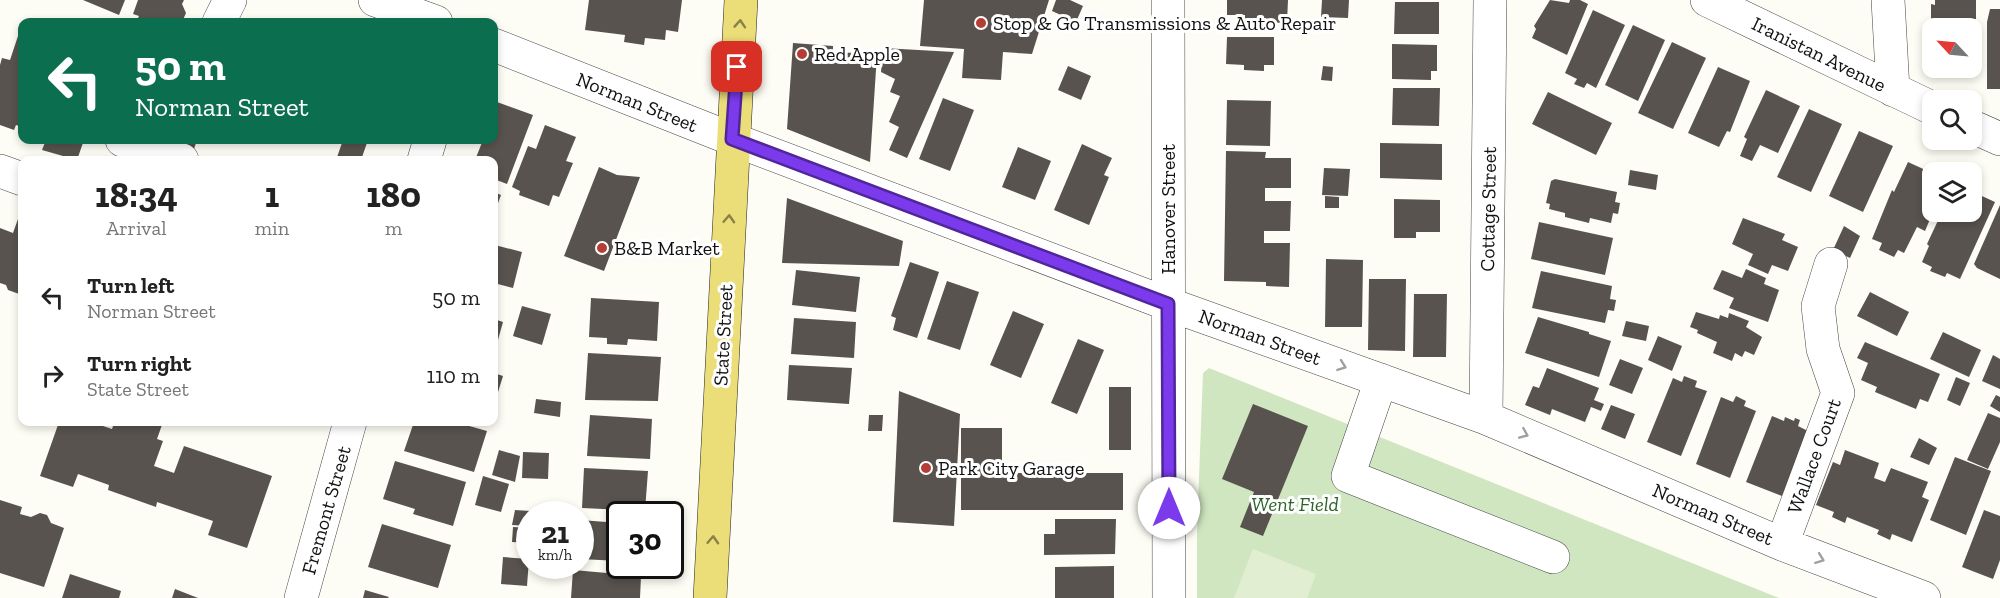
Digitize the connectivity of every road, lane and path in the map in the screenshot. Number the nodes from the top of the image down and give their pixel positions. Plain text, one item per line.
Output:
1 (230, 0) edge
2 (375, 0) edge
3 (741, 0) edge
4 (1168, 0) edge
5 (1490, 0) edge
6 (1707, 0) edge
7 (1888, 0) edge
8 (221, 18) edge
9 (425, 18) edge
10 (498, 47) edge
11 (1893, 90) junction
12 (1922, 103) edge
13 (1982, 131) edge
14 (732, 139) junction
15 (2000, 139) edge
16 (136, 144) edge
17 (168, 153) edge
18 (0, 171) edge
19 (18, 178) edge
20 (1831, 264) dead end
21 (1168, 304) junction
22 (1381, 380) junction
23 (1486, 418) junction
24 (349, 426) edge
25 (1782, 544) junction
26 (1553, 557) dead end
27 (301, 598) edge
28 (710, 598) edge
29 (1169, 598) edge
30 (1924, 598) edge

1 - 8 street
2 - 9 street
14 -> 3 main road, State Street
4 - 21 street, Hanover Street
5 - 23 street, Cottage Street
6 - 11 street, Iranistan Avenue
7 - 11 street
10 - 14 street, Norman Street
11 - 12 street, Iranistan Avenue
13 - 15 street
14 - 21 street, Norman Street
28 -> 14 main road, State Street
16 - 17 street
18 - 19 street
20 - 25 street, Wallace Court
21 -> 22 street, Norman Street
21 - 29 street, Hanover Street
22 - 23 street, Norman Street
22 - 26 street
23 -> 25 street, Norman Street
24 - 27 street, Fremont Street
25 -> 30 street, Norman Street

